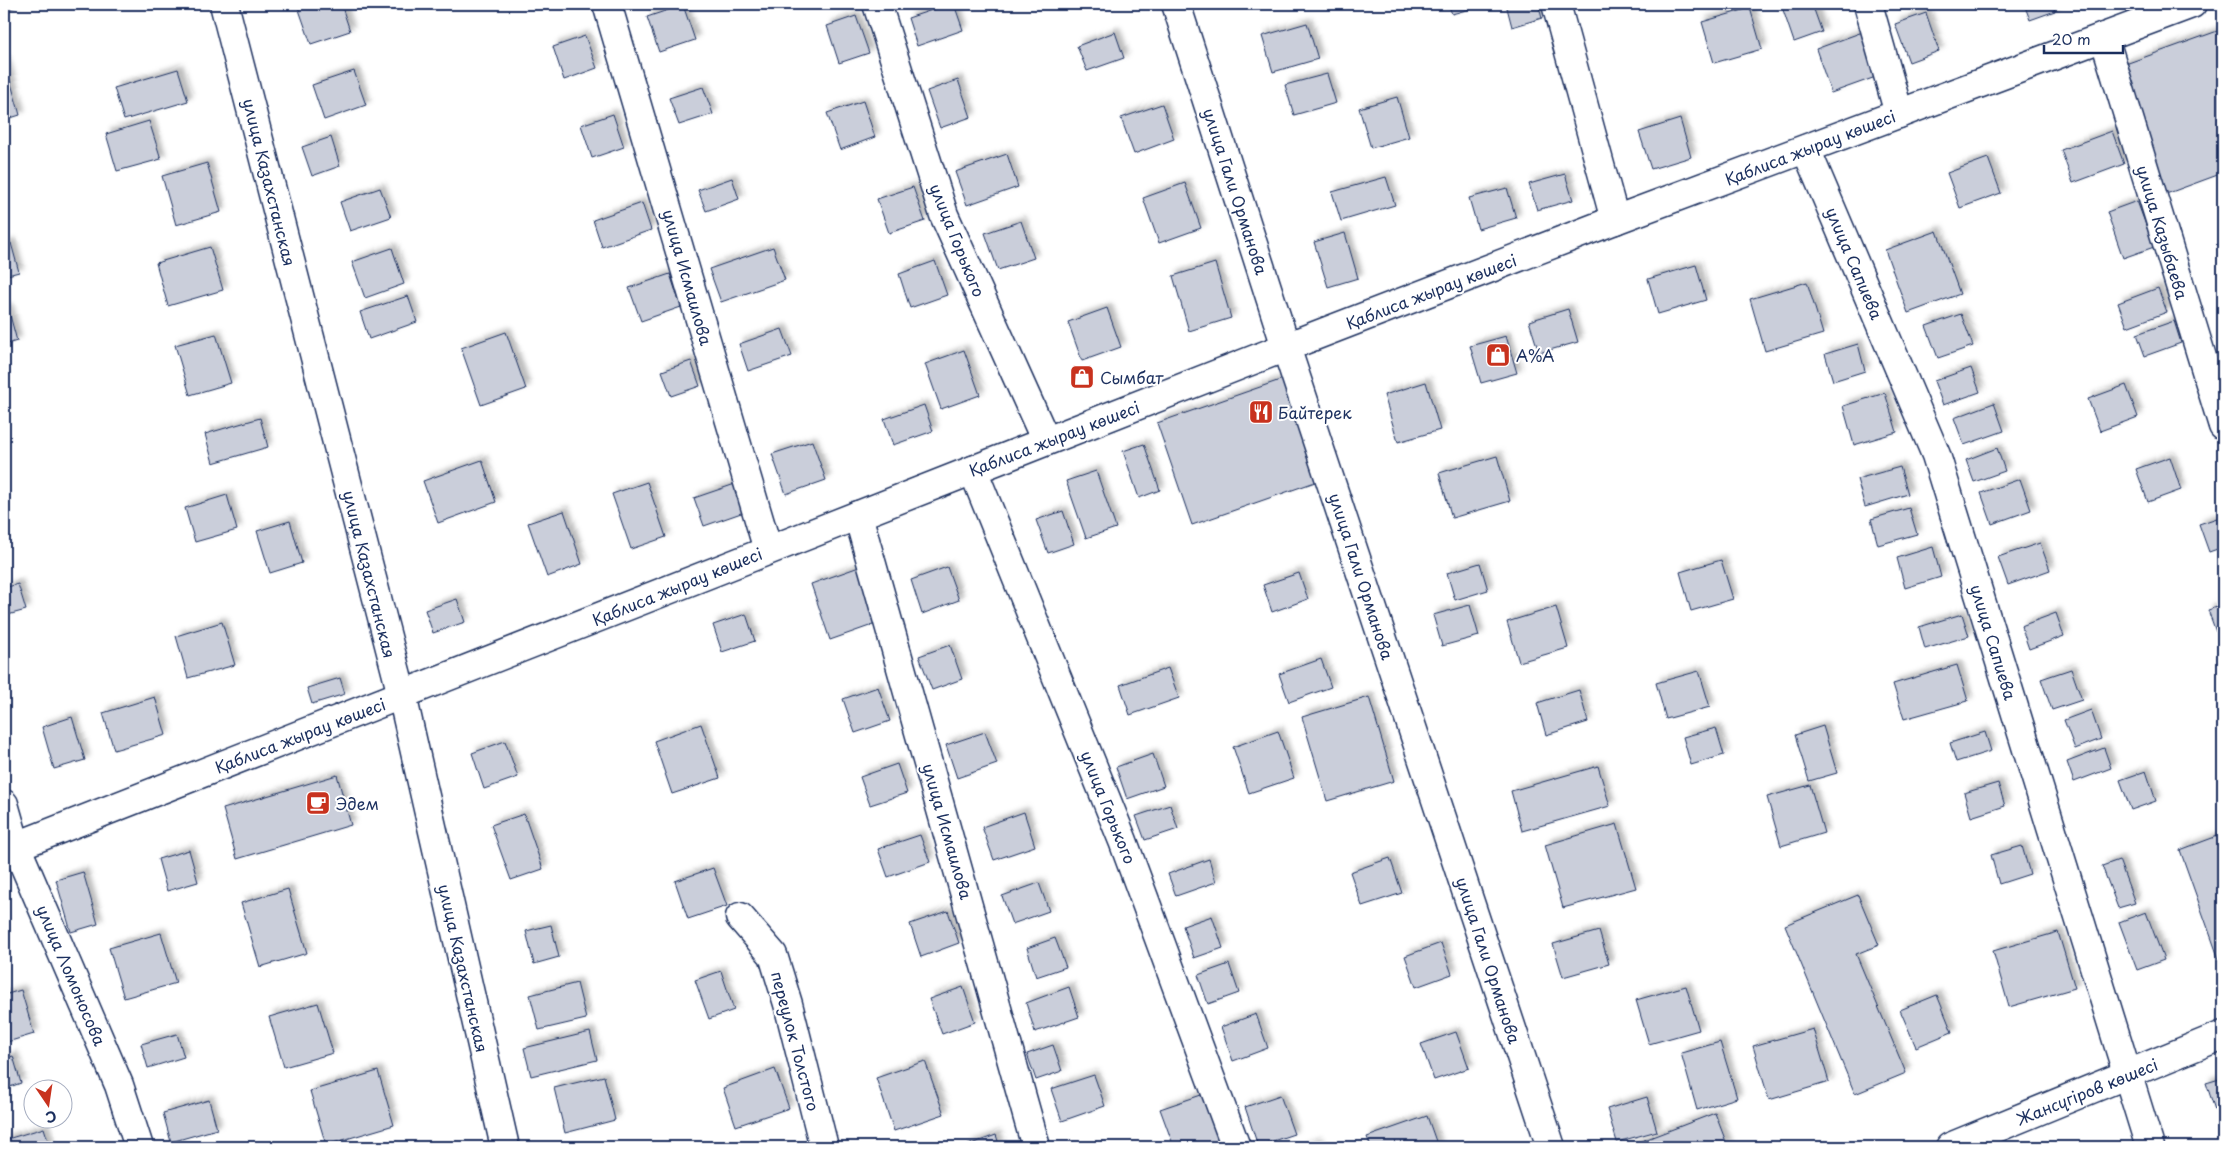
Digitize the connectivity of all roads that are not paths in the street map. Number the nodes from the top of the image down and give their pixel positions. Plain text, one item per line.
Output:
1 (224, 4) edge
2 (607, 4) edge
3 (877, 4) edge
4 (1176, 4) edge
5 (1556, 4) edge
6 (1868, 4) edge
7 (2192, 4) edge
8 (2104, 37) junction
9 (1899, 114) junction
10 (1806, 149) junction
11 (1615, 220) junction
12 (1286, 347) junction
13 (2223, 426) edge
14 (1046, 441) junction
15 (973, 470) junction
16 (858, 515) junction
17 (768, 550) junction
18 (402, 695) junction
19 (4, 804) edge
20 (10, 848) edge
21 (740, 918) dead end
22 (2223, 1035) edge
23 (2127, 1075) junction
24 (139, 1147) edge
25 (505, 1147) edge
26 (824, 1147) edge
27 (1036, 1147) edge
28 (1236, 1147) edge
29 (1551, 1147) edge
30 (1950, 1147) edge
31 (2150, 1147) edge

1 - 18 street, улица Казахстанская
2 - 17 street, улица Исмаилова
3 - 14 street, улица Горького
4 - 12 street, улица Гали Орманова
5 - 11 street
6 - 9 street
7 - 8 street, Қаблиса жырау көшесі
8 - 9 street, Қаблиса жырау көшесі
8 - 13 street, улица Казыбаева
9 - 10 street, Қаблиса жырау көшесі
10 - 11 street, Қаблиса жырау көшесі
10 - 23 street, улица Сапиева
11 - 12 street, Қаблиса жырау көшесі
12 - 14 street, Қаблиса жырау көшесі
12 - 29 street, улица Гали Орманова
14 - 15 street, Қаблиса жырау көшесі
15 - 16 street, Қаблиса жырау көшесі
15 - 28 street, улица Горького
16 - 17 street, Қаблиса жырау көшесі
16 - 27 street, улица Исмаилова
17 - 18 street, Қаблиса жырау көшесі
18 - 20 street, Қаблиса жырау көшесі
18 - 25 street, улица Казахстанская
19 - 20 street, улица Ломоносова
20 - 24 street, улица Ломоносова
21 - 26 street, переулок Толстого
22 - 23 street, Жансүгіров көшесі
23 - 30 street, Жансүгіров көшесі
23 - 31 street, улица Сапиева

